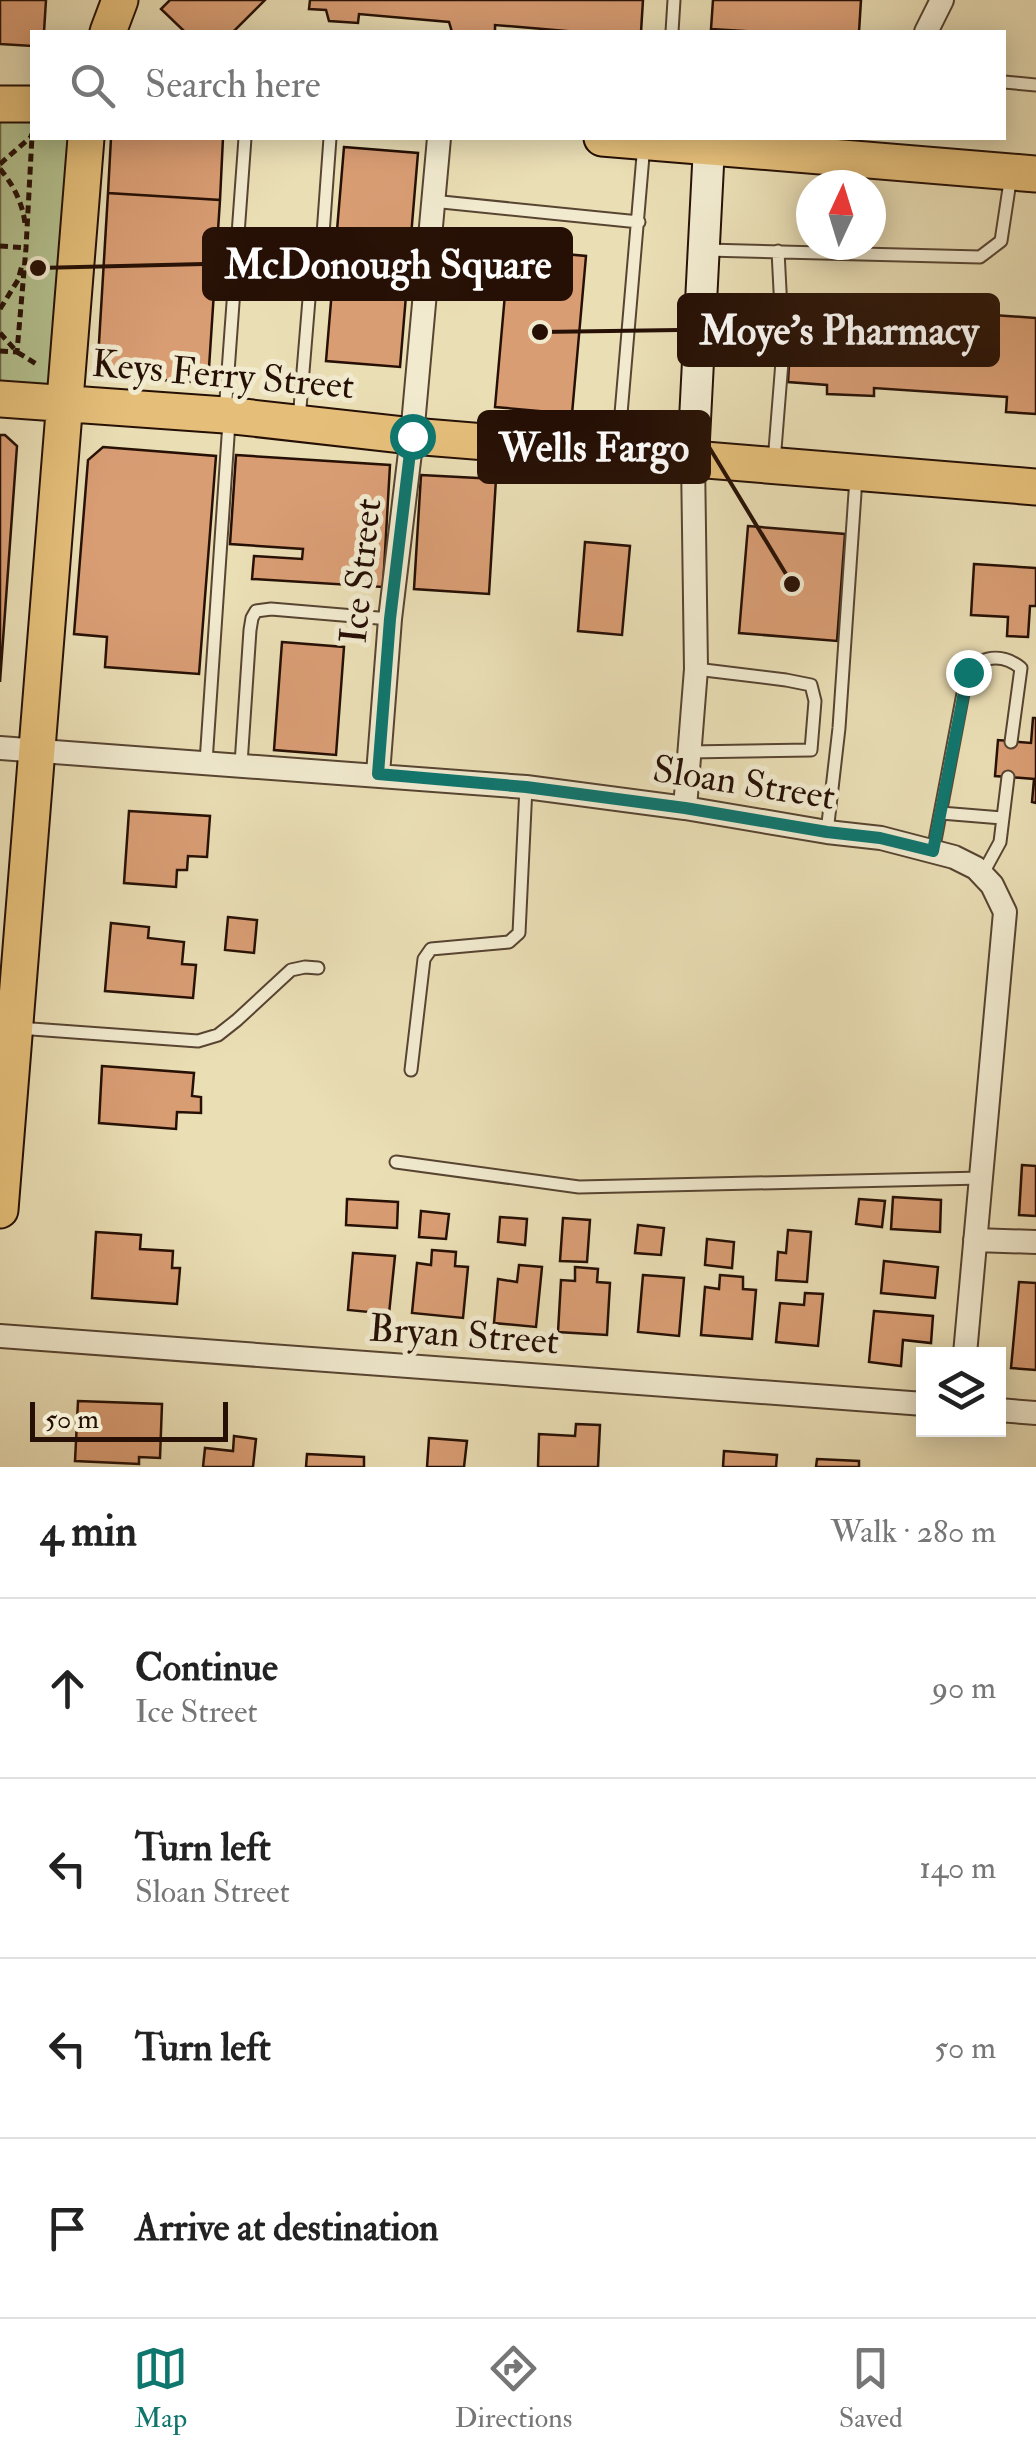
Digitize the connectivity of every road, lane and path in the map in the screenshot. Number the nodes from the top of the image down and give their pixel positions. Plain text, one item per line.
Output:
1 (121, 0) edge
2 (674, 0) edge
3 (942, 0) edge
4 (109, 30) edge
5 (125, 30) edge
6 (672, 30) edge
7 (927, 30) edge
8 (1006, 82) edge
9 (1036, 85) edge
10 (30, 138) edge
11 (32, 140) edge
12 (86, 140) edge
13 (245, 140) edge
14 (330, 140) edge
15 (439, 140) edge
16 (658, 140) edge
17 (718, 144) edge
18 (821, 146) edge
19 (875, 148) edge
20 (0, 166) edge
21 (1024, 173) edge
22 (432, 201) junction
23 (639, 222) junction
24 (0, 246) edge
25 (26, 248) junction
26 (703, 250) junction
27 (778, 251) junction
28 (0, 309) edge
29 (0, 333) edge
30 (0, 351) edge
31 (17, 352) junction
32 (38, 365) dead end
33 (0, 399) edge
34 (65, 402) junction
35 (227, 416) junction
36 (298, 424) junction
37 (412, 436) junction
38 (618, 454) junction
39 (693, 459) junction
40 (773, 466) junction
41 (856, 472) junction
42 (1036, 487) edge
43 (390, 619) junction
44 (696, 669) junction
45 (1011, 742) dead end
46 (0, 748) edge
47 (36, 751) junction
48 (689, 752) junction
49 (206, 762) junction
50 (241, 764) junction
51 (378, 774) junction
52 (1008, 777) dead end
53 (526, 787) junction
54 (685, 808) junction
55 (941, 813) junction
56 (1002, 818) junction
57 (827, 832) junction
58 (933, 851) junction
59 (982, 875) junction
60 (318, 968) dead end
61 (14, 1027) junction
62 (411, 1070) dead end
63 (396, 1162) dead end
64 (2, 1169) edge
65 (982, 1178) junction
66 (0, 1210) edge
67 (976, 1240) junction
68 (1036, 1242) edge
69 (0, 1336) edge
70 (966, 1347) edge
71 (916, 1403) edge
72 (1006, 1411) edge
73 (1036, 1413) edge

1 - 4 main road
1 - 5 main road
2 - 6 lane
3 - 7 street
8 - 9 lane
10 - 20 path
11 - 25 path
12 - 34 main road
13 - 35 lane
14 - 36 lane
15 - 22 street, Ice Street
16 - 17 main road
16 - 23 lane
17 - 18 main road
17 - 26 main road
18 - 19 main road
19 - 21 main road
20 - 25 path
21 - 27 lane
22 - 23 lane
22 - 37 street, Ice Street
23 - 38 lane
24 - 25 path
25 - 28 path
25 - 31 path
26 - 27 lane
26 - 39 main road
27 - 40 lane
29 - 31 path
30 - 31 path
31 - 32 path
33 - 34 main road, Keys Ferry Street
34 - 35 main road, Keys Ferry Street
34 - 47 main road
35 - 36 main road, Keys Ferry Street
35 - 49 lane
36 - 37 main road, Keys Ferry Street
37 - 38 main road, Keys Ferry Street
37 - 43 street, Ice Street
38 - 39 main road, Keys Ferry Street
39 - 40 main road, Keys Ferry Street
39 - 44 street
40 - 41 main road, Keys Ferry Street
41 - 42 main road, Keys Ferry Street
41 - 57 lane
43 - 50 lane
43 - 51 street, Ice Street
44 - 48 street
44 - 48 lane
45 - 55 lane
46 - 47 street, Sloan Street
47 - 49 street, Sloan Street
47 - 61 main road
48 - 54 street
49 - 50 street, Sloan Street
50 - 51 street, Sloan Street
51 - 53 street, Sloan Street
52 - 56 lane
53 - 54 street, Sloan Street
53 - 62 lane
54 - 57 street, Sloan Street
55 - 56 lane
55 - 58 lane
56 - 59 lane
57 - 58 street, Sloan Street
58 - 59 street, Sloan Street
59 - 65 street
60 - 61 lane
61 - 64 main road
63 - 65 lane
64 - 66 main road
65 - 67 street
67 - 68 street
67 - 70 street
69 - 71 street, Bryan Street
72 - 73 street

